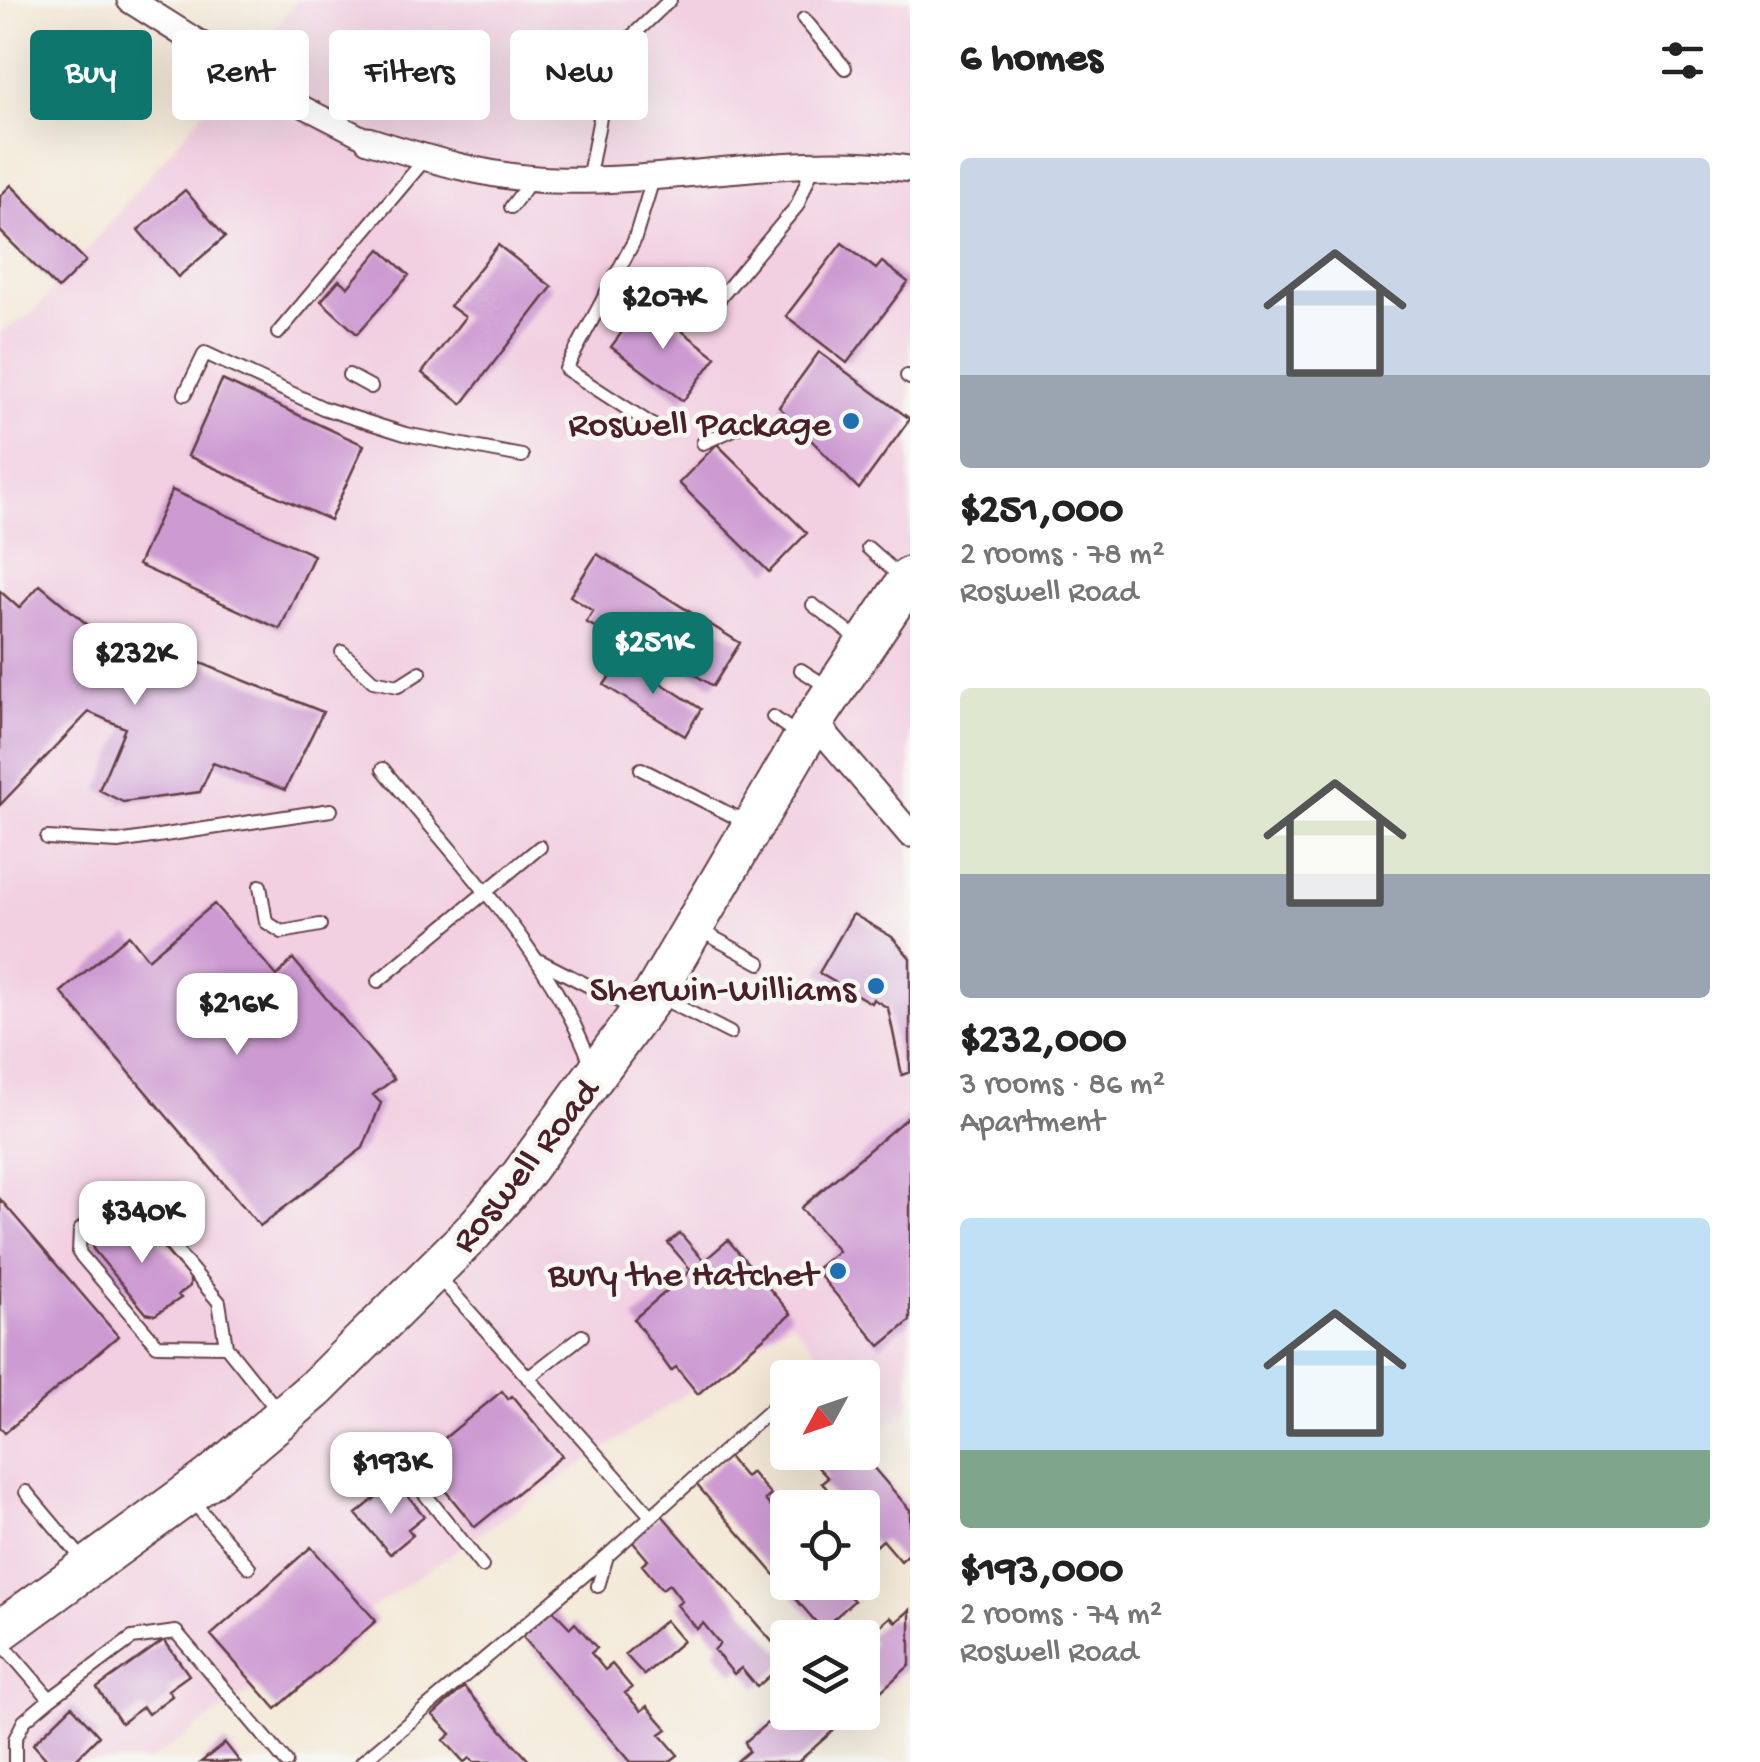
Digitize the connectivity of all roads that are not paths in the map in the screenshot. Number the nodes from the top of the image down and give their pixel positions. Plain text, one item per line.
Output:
1 (130, 0) edge
2 (670, 0) edge
3 (804, 19) dead end
4 (178, 30) edge
5 (845, 68) dead end
6 (309, 110) edge
7 (368, 140) joint
8 (426, 158) junction
9 (815, 162) junction
10 (910, 169) edge
11 (654, 176) junction
12 (533, 178) junction
13 (588, 180) junction
14 (510, 207) dead end
15 (719, 298) dead end
16 (278, 332) dead end
17 (349, 374) dead end
18 (371, 388) dead end
19 (185, 394) dead end
20 (745, 424) dead end
21 (660, 430) dead end
22 (703, 443) dead end
23 (522, 456) dead end
24 (868, 548) dead end
25 (908, 580) edge
26 (813, 605) dead end
27 (865, 645) junction
28 (342, 652) dead end
29 (420, 672) dead end
30 (805, 708) junction
31 (383, 769) dead end
32 (640, 769) dead end
33 (330, 810) dead end
34 (754, 826) junction
35 (910, 834) edge
36 (47, 838) dead end
37 (540, 847) dead end
38 (260, 886) dead end
39 (485, 896) junction
40 (320, 925) dead end
41 (696, 927) junction
42 (537, 960) junction
43 (760, 963) dead end
44 (378, 981) dead end
45 (647, 1004) junction
46 (730, 1033) dead end
47 (596, 1077) junction
48 (434, 1272) junction
49 (582, 1336) dead end
50 (226, 1346) junction
51 (528, 1378) junction
52 (770, 1410) edge
53 (282, 1417) junction
54 (386, 1446) dead end
55 (26, 1492) dead end
56 (187, 1495) junction
57 (651, 1516) junction
58 (607, 1556) junction
59 (88, 1566) junction
60 (482, 1566) dead end
61 (249, 1568) dead end
62 (598, 1586) dead end
63 (0, 1631) edge
64 (0, 1641) edge
65 (50, 1698) junction
66 (15, 1762) edge
67 (286, 1762) edge
68 (362, 1762) edge

1 - 4 street
2 - 13 lane
3 - 5 lane
6 - 7 street
7 - 8 street
8 - 12 street
8 - 16 lane
9 - 10 street
9 - 11 street
9 - 15 lane
11 - 13 street
11 - 21 lane
12 - 13 street
12 - 14 lane
17 - 18 lane
19 - 23 lane
20 - 22 lane
24 - 25 lane
25 - 27 main road, Roswell Road
26 - 27 lane
27 - 30 main road, Roswell Road
28 - 29 lane
30 - 34 main road, Roswell Road
30 - 35 street
31 - 39 lane
32 - 34 lane
33 - 36 lane
34 - 41 main road, Roswell Road
37 - 39 lane
38 - 40 lane
39 - 42 lane
39 - 44 lane
41 - 43 lane
41 - 45 main road, Roswell Road
42 - 45 lane
42 - 47 lane
45 - 46 lane
45 - 47 main road, Roswell Road
47 - 48 main road, Roswell Road
48 - 51 lane
48 - 53 main road, Roswell Road
49 - 51 lane
50 - 50 lane
50 - 53 lane
51 - 57 lane
52 - 57 lane
53 - 56 main road, Roswell Road
54 - 60 lane
55 - 59 lane
56 - 59 main road, Roswell Road
56 - 61 lane
57 - 58 lane
58 - 62 lane
58 - 68 lane
59 - 63 main road, Roswell Road
64 - 65 lane
65 - 66 lane
65 - 67 lane

